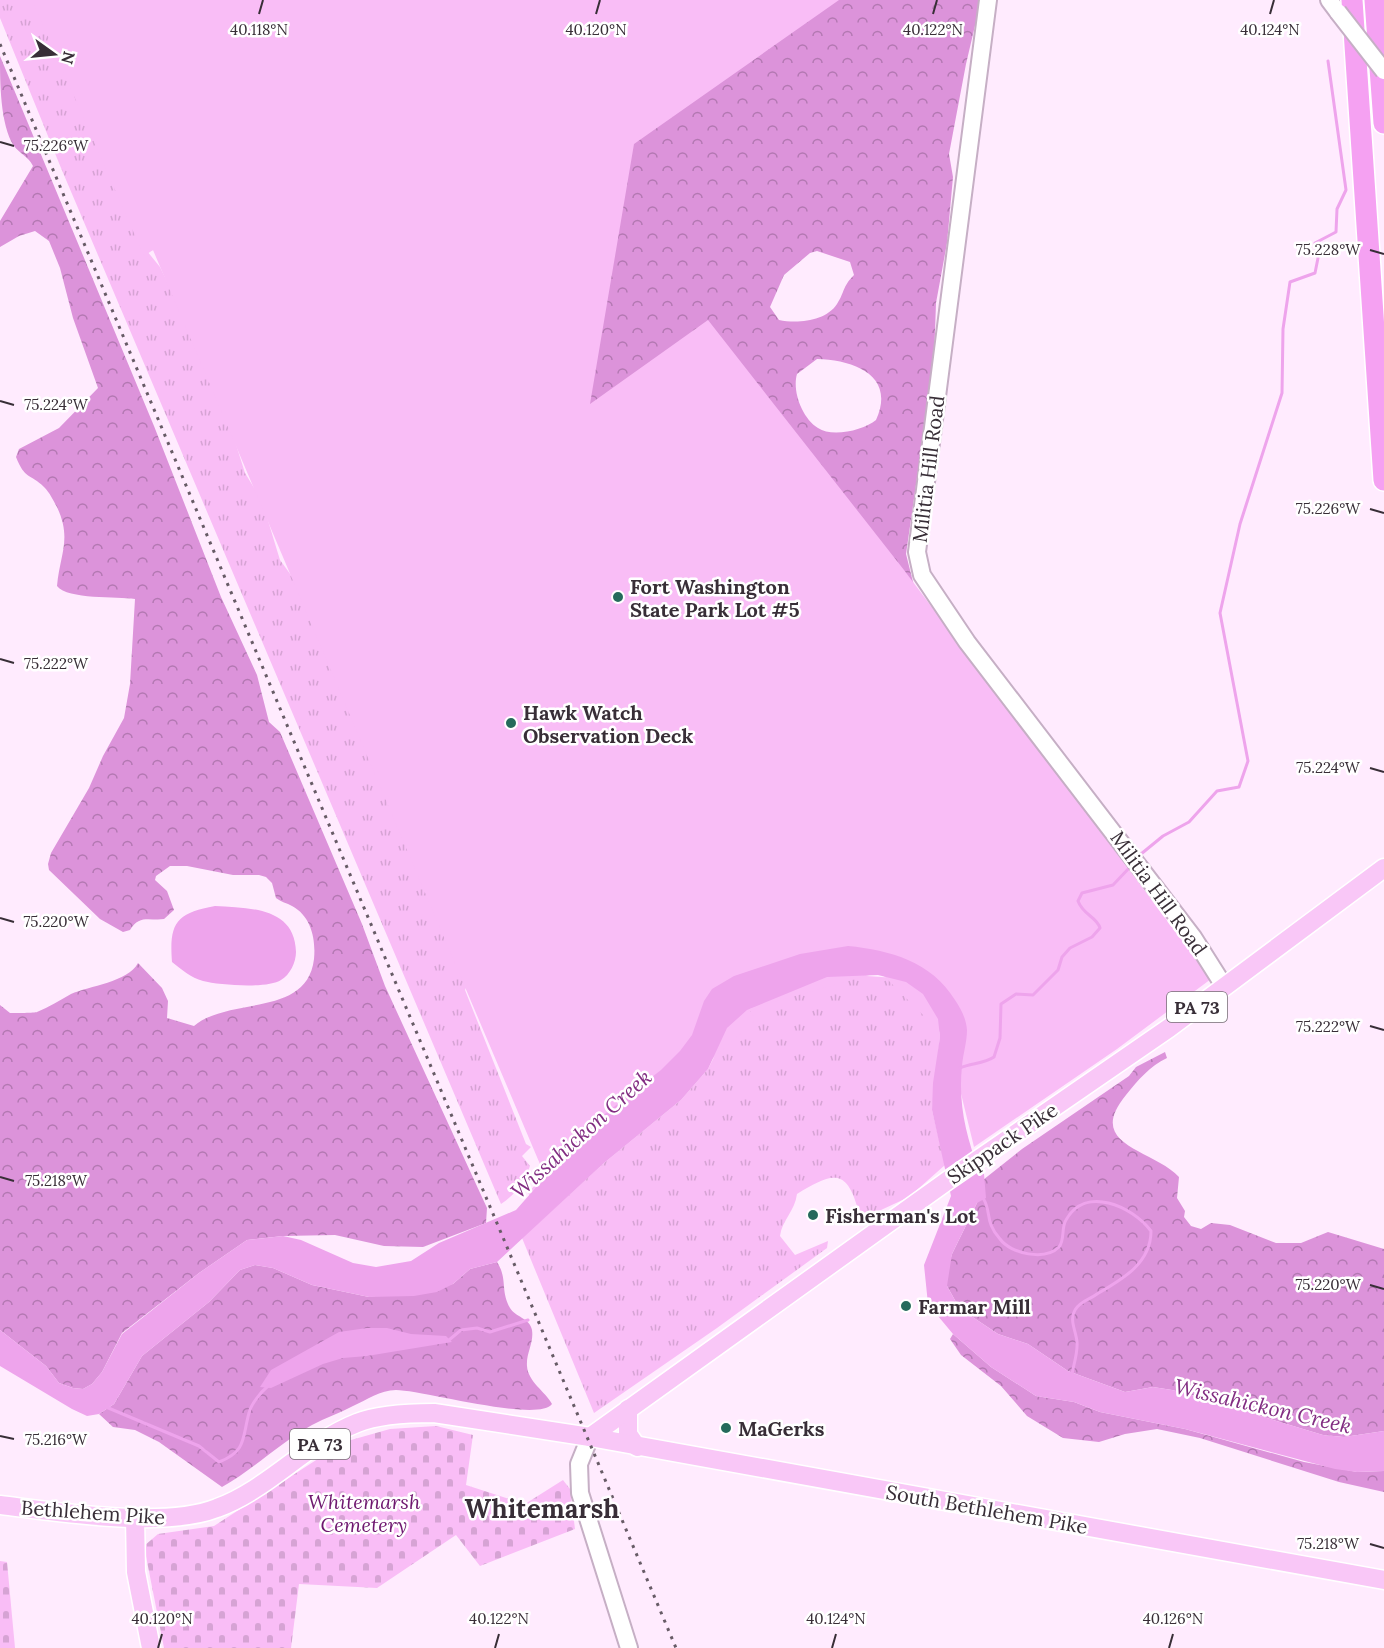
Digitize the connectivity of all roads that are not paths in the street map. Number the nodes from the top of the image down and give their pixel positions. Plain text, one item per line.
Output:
1 (988, 0) edge
2 (1375, 0) edge
3 (1339, 4) edge
4 (1384, 71) edge
5 (1384, 123) edge
6 (1384, 480) edge
7 (1384, 868) edge
8 (1224, 986) junction
9 (628, 1409) junction
10 (590, 1437) junction
11 (638, 1447) junction
12 (0, 1504) edge
13 (135, 1517) junction
14 (1384, 1580) edge
15 (151, 1648) edge
16 (629, 1648) edge

1 - 8 street, Militia Hill Road
2 - 5 highway
3 - 4 street, bridge
3 - 6 highway
7 - 8 main road, Skippack Pike / PA 73
8 - 9 main road, Skippack Pike / PA 73
9 - 10 main road, Skippack Pike / PA 73
9 - 11 main road
10 - 11 main road, South Bethlehem Pike
10 - 13 main road, Bethlehem Pike / PA 73
10 - 16 street
11 - 14 main road, South Bethlehem Pike
12 - 13 main road, Bethlehem Pike
13 - 15 main road

